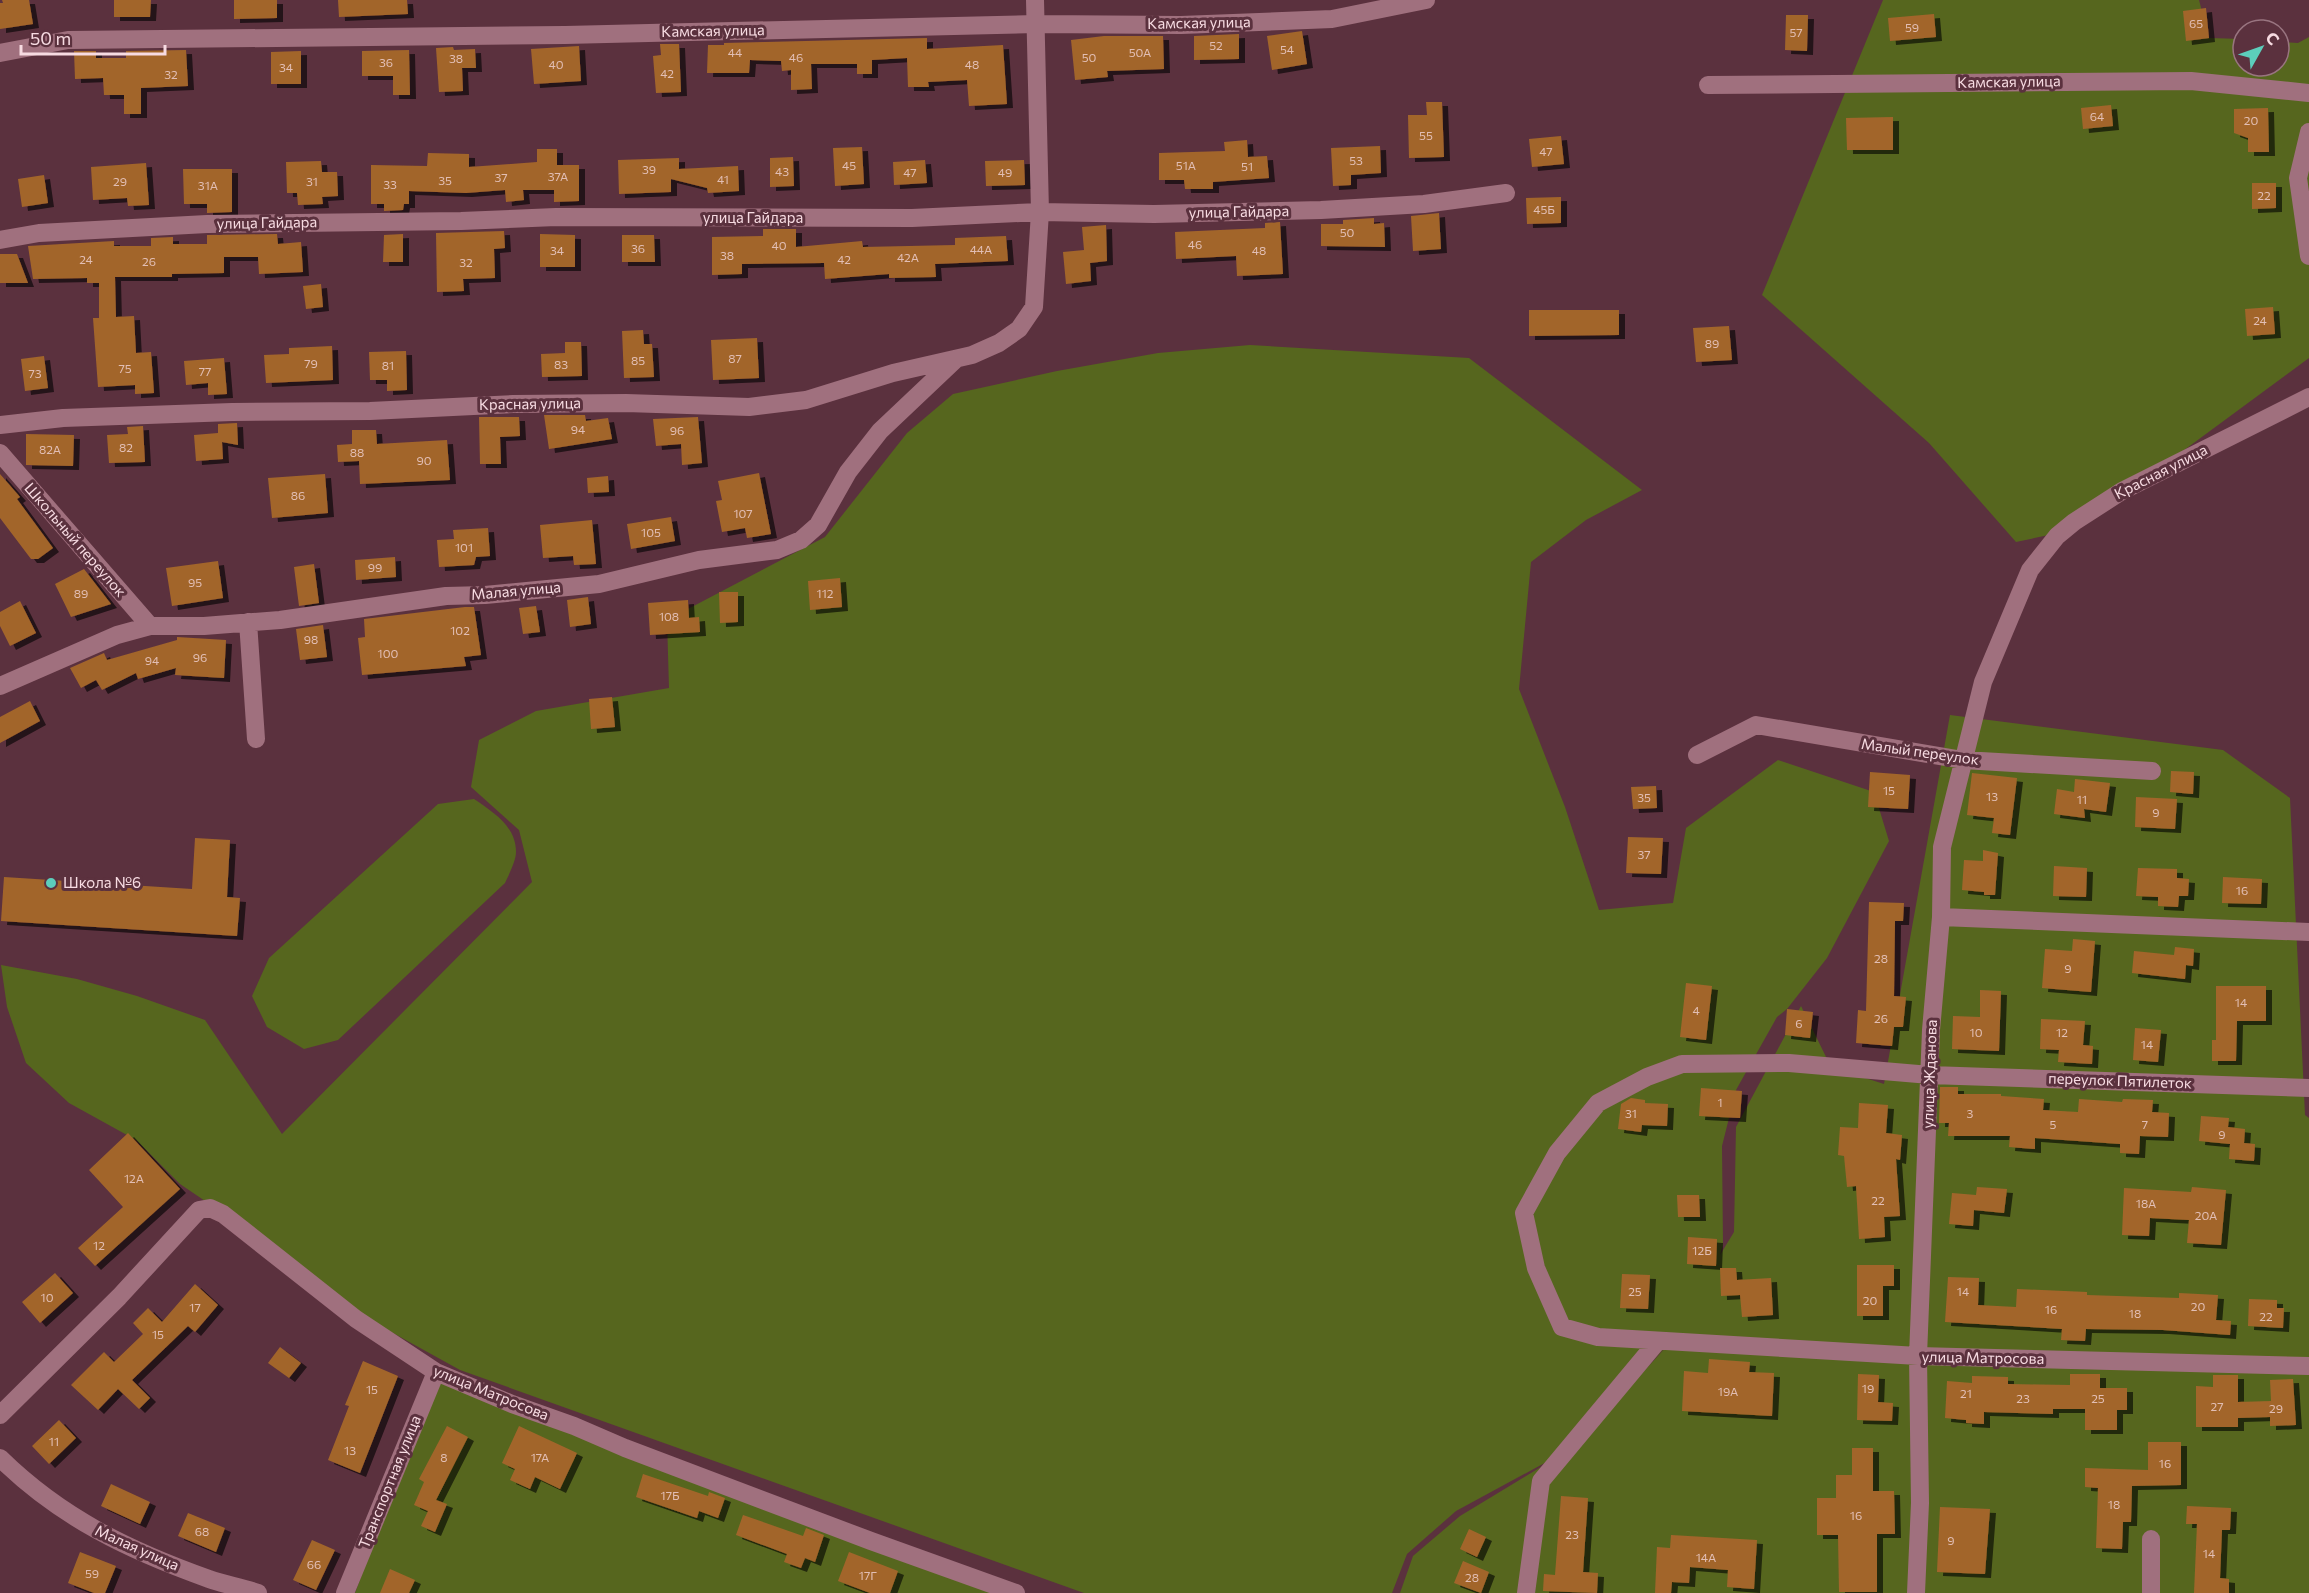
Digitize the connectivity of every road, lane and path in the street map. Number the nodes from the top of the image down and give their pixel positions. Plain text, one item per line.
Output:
1 (1035, 0) edge
2 (1426, 0) edge
3 (1036, 24) junction
4 (0, 53) edge
5 (1708, 85) dead end
6 (2309, 93) edge
7 (2309, 132) edge
8 (1506, 193) dead end
9 (1040, 212) junction
10 (0, 240) edge
11 (2309, 256) edge
12 (955, 360) junction
13 (2309, 397) edge
14 (0, 425) edge
15 (0, 453) edge
16 (2030, 570) joint
17 (248, 622) junction
18 (150, 626) junction
19 (0, 686) edge
20 (256, 738) dead end
21 (1697, 755) dead end
22 (1963, 760) junction
23 (2152, 771) dead end
24 (1941, 917) junction
25 (2309, 932) edge
26 (1930, 1075) junction
27 (2309, 1088) edge
28 (1598, 1103) joint
29 (1657, 1342) junction
30 (1918, 1356) junction
31 (2309, 1366) edge
32 (436, 1372) junction
33 (0, 1415) edge
34 (0, 1458) edge
35 (2151, 1539) dead end
36 (258, 1593) edge
37 (345, 1593) edge
38 (1016, 1593) edge
39 (1526, 1593) edge
40 (1916, 1593) edge
41 (2151, 1593) edge

1 - 3 street
2 - 3 street, Камская улица
3 - 4 street, Камская улица
3 - 9 street
5 - 6 street, Камская улица
7 - 11 street
8 - 9 street, улица Гайдара
9 - 10 street, улица Гайдара
9 - 12 street, Красная улица
12 - 14 street, Красная улица
12 - 17 street, Малая улица
13 - 16 street, Красная улица
15 - 18 street, Школьный переулок
16 - 22 street, улица Жданова
17 - 18 street, Малая улица
17 - 20 street
18 - 19 street, Малая улица
21 - 22 street, Малый переулок
22 - 23 street, Малый переулок
22 - 24 street, улица Жданова
24 - 25 street
24 - 26 street, улица Жданова
26 - 27 street, переулок Пятилеток
26 - 28 street, переулок Пятилеток
26 - 30 street, улица Жданова
28 - 29 street, улица Матросова
29 - 30 street, улица Матросова
29 - 39 street
30 - 31 street, улица Матросова
30 - 40 street, улица Жданова
32 - 33 street, улица Матросова
32 - 37 street, Транспортная улица
32 - 38 street, улица Матросова
34 - 36 street, Малая улица
35 - 41 street

